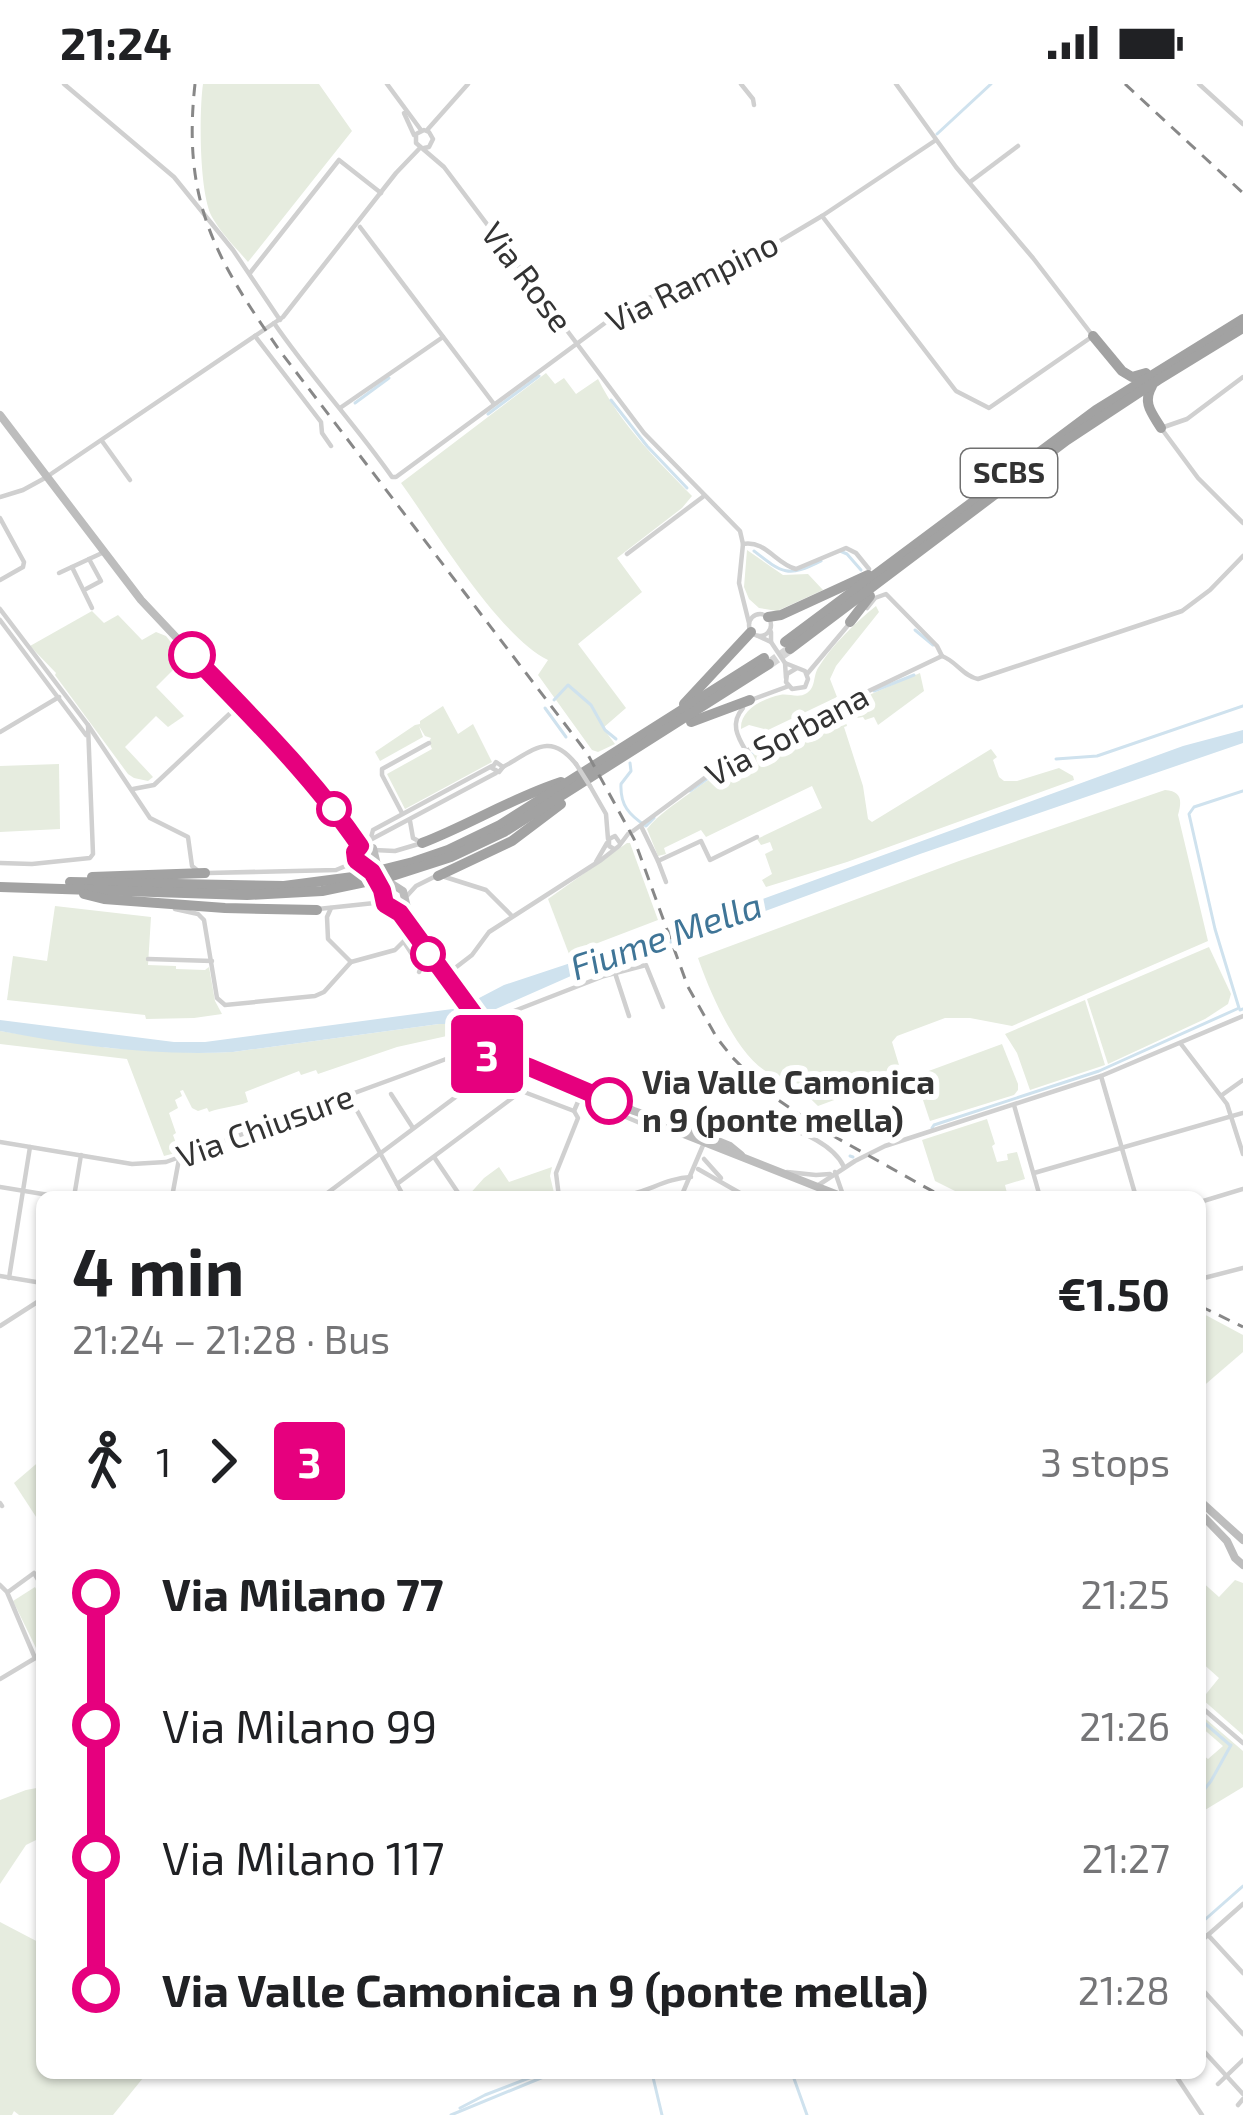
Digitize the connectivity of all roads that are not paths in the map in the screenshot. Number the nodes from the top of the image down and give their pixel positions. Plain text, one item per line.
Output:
1 (64, 84) edge
2 (387, 84) edge
3 (468, 84) edge
4 (742, 84) edge
5 (896, 84) edge
6 (1199, 84) edge
7 (399, 102) junction
8 (754, 106) dead end
9 (446, 111) junction
10 (1243, 124) edge
11 (424, 130) junction
12 (415, 139) junction
13 (936, 140) junction
14 (433, 141) junction
15 (1018, 146) dead end
16 (422, 148) junction
17 (407, 160) junction
18 (444, 166) junction
19 (969, 183) junction
20 (381, 194) junction
21 (822, 216) junction
22 (358, 225) junction
23 (250, 273) junction
24 (277, 322) junction
25 (1243, 324) edge
26 (255, 336) junction
27 (1094, 336) junction
28 (443, 338) junction
29 (577, 342) junction
30 (1122, 371) junction
31 (1160, 374) junction
32 (1243, 377) edge
33 (1122, 403) junction
34 (494, 404) junction
35 (1148, 407) junction
36 (340, 408) junction
37 (1096, 410) junction
38 (0, 415) edge
39 (1161, 428) junction
40 (101, 439) junction
41 (331, 446) dead end
42 (45, 478) junction
43 (130, 480) dead end
44 (0, 496) edge
45 (704, 496) junction
46 (0, 518) edge
47 (1243, 523) edge
48 (742, 544) junction
49 (105, 551) junction
50 (627, 554) dead end
51 (1243, 556) edge
52 (905, 558) junction
53 (89, 559) junction
54 (72, 567) junction
55 (868, 569) dead end
56 (58, 573) dead end
57 (0, 580) edge
58 (84, 590) junction
59 (745, 603) junction
60 (92, 608) dead end
61 (0, 609) edge
62 (0, 620) edge
63 (767, 620) junction
64 (850, 622) junction
65 (752, 630) junction
66 (771, 642) junction
67 (788, 646) tunnel mouth
68 (942, 656) junction
69 (766, 661) tunnel mouth
70 (785, 663) junction
71 (797, 668) junction
72 (807, 674) junction
73 (786, 677) junction
74 (789, 686) junction
75 (61, 696) junction
76 (750, 700) junction
77 (240, 705) junction
78 (88, 725) junction
79 (0, 730) edge
80 (87, 736) junction
81 (650, 737) junction
82 (429, 743) dead end
83 (746, 751) junction
84 (576, 771) junction
85 (593, 781) junction
86 (133, 789) junction
87 (407, 816) junction
88 (640, 826) junction
89 (412, 830) junction
90 (633, 830) dead end
91 (757, 837) dead end
92 (422, 843) junction
93 (400, 850) junction
94 (370, 855) junction
95 (355, 857) junction
96 (658, 861) junction
97 (0, 863) edge
98 (205, 873) junction
99 (437, 876) junction
100 (666, 882) dead end
101 (0, 884) edge
102 (64, 885) junction
103 (386, 890) junction
104 (146, 902) junction
105 (402, 902) junction
106 (502, 903) junction
107 (526, 908) junction
108 (325, 912) junction
109 (512, 917) junction
110 (413, 932) junction
111 (404, 941) junction
112 (148, 959) dead end
113 (212, 961) junction
114 (351, 962) junction
115 (419, 972) dead end
116 (614, 973) junction
117 (446, 974) junction
118 (663, 1006) dead end
119 (629, 1016) dead end
120 (1242, 1016) edge
121 (1180, 1044) junction
122 (484, 1045) junction
123 (1101, 1076) junction
124 (1243, 1080) edge
125 (582, 1093) junction
126 (391, 1094) dead end
127 (349, 1096) junction
128 (1222, 1096) junction
129 (1014, 1105) junction
130 (574, 1111) junction
131 (634, 1111) junction
132 (1243, 1112) edge
133 (1231, 1116) junction
134 (655, 1122) junction
135 (413, 1128) junction
136 (780, 1130) dead end
137 (688, 1136) junction
138 (709, 1141) junction
139 (0, 1142) edge
140 (30, 1147) junction
141 (1122, 1148) junction
142 (380, 1152) junction
143 (1243, 1154) edge
144 (81, 1155) junction
145 (434, 1156) junction
146 (700, 1158) junction
147 (178, 1159) junction
148 (166, 1162) junction
149 (844, 1167) junction
150 (698, 1169) junction
151 (778, 1171) junction
152 (835, 1172) junction
153 (1034, 1173) junction
154 (691, 1177) junction
155 (397, 1184) junction
156 (172, 1186) junction
157 (730, 1186) junction
158 (817, 1186) junction
159 (0, 1187) edge
160 (1243, 1189) edge
161 (23, 1191) junction
162 (75, 1191) edge
163 (172, 1191) edge
164 (330, 1191) edge
165 (401, 1191) edge
166 (457, 1191) edge
167 (558, 1191) edge
168 (643, 1191) edge
169 (684, 1191) edge
170 (738, 1191) edge
171 (829, 1191) edge
172 (842, 1191) edge
173 (1038, 1191) edge
174 (1134, 1191) edge
175 (36, 1193) edge
176 (1206, 1200) edge
177 (1243, 1268) edge
178 (0, 1276) edge
179 (1206, 1277) edge
180 (9, 1278) junction
181 (36, 1282) edge
182 (36, 1305) edge
183 (0, 1326) edge
184 (1206, 1507) edge
185 (1206, 1520) edge
186 (1243, 1541) edge
187 (1234, 1552) junction
188 (1243, 1564) edge
189 (34, 1573) joint
190 (36, 1576) edge
191 (2, 1589) edge
192 (36, 1652) edge
193 (36, 1657) edge
194 (0, 1678) edge
195 (1206, 1711) edge
196 (1243, 1743) edge
197 (1242, 1906) edge
198 (1208, 1935) joint
199 (1243, 1973) edge
200 (1206, 1994) edge
201 (1243, 2034) edge
202 (1206, 2054) edge
203 (1243, 2060) edge
204 (1226, 2076) junction
205 (1178, 2079) edge
206 (1218, 2084) dead end
207 (1241, 2099) edge
208 (1202, 2115) edge

1 - 23 street
2 - 7 street
3 - 9 street
4 - 8 street
5 - 13 street
6 - 10 street
7 - 11 street
7 - 12 street
9 - 11 street
9 - 14 street
11 - 12 street
11 - 14 street, Via Rose
12 - 16 street, Via Rose
12 - 17 street
13 - 19 street
13 - 21 street, Via Rampino
14 - 16 street
14 - 18 street, Via Rose
15 - 19 street
16 - 17 street
16 - 18 street, Via Rose
17 - 20 street
18 - 29 street, Via Rose
19 - 27 street
20 - 22 street
20 - 23 street
21 - 27 street
21 - 29 street, Via Rampino
22 - 24 street
22 - 28 street
23 - 24 street
24 - 26 street
24 - 36 street
25 - 31 highway, SCBS
26 - 40 street
26 - 41 street
27 - 30 highway
28 - 34 street
28 - 36 street
29 - 34 street, Via Rampino
29 - 45 street, Via Rose
30 - 31 highway
30 - 37 highway
31 - 33 highway, SCBS
31 - 35 highway
31 - 37 highway, SCBS
32 - 39 street
33 - 35 highway
33 - 52 highway, SCBS
34 - 36 street, Via Rampino
35 - 39 highway
37 - 52 highway, SCBS
38 - 42 main road
39 - 47 street
40 - 42 street
40 - 43 street
42 - 44 street
42 - 49 main road
45 - 48 street, Via Rose
45 - 50 street
46 - 57 street
48 - 55 street
48 - 59 street
49 - 53 street
49 - 77 main road
51 - 68 street
52 - 63 highway
52 - 64 highway
52 - 67 highway, SCBS
53 - 54 street
53 - 58 street
54 - 56 street
54 - 58 street
58 - 60 street
59 - 63 street
59 - 65 street
61 - 75 street
62 - 75 street
63 - 65 street
63 - 65 street
63 - 66 street
64 - 68 street
64 - 72 street
65 - 66 street
65 - 81 highway
66 - 70 street, bridge
68 - 83 street, Via Sorbana
69 - 81 highway
70 - 71 street
70 - 73 street
71 - 72 street
71 - 73 street
72 - 74 street
73 - 74 street
74 - 76 street
75 - 78 street
75 - 79 street
75 - 80 street
76 - 81 highway
76 - 83 street
77 - 86 street
77 - 94 main road
78 - 80 street
78 - 86 street
80 - 97 street
81 - 84 highway
81 - 85 highway
82 - 87 street
83 - 88 street, Via Sorbana
84 - 85 street, bridge
84 - 87 street
84 - 92 highway
84 - 102 highway
85 - 99 highway
85 - 102 highway
85 - 107 street
86 - 98 street
87 - 89 street
87 - 94 street
88 - 90 street, Via Sorbana
88 - 96 street
89 - 92 street
89 - 93 street
91 - 96 street, Via Sorbana
92 - 93 street
93 - 94 street
94 - 95 main road
94 - 95 main road
94 - 103 main road, bridge
95 - 98 street
96 - 100 street
98 - 102 highway
99 - 105 street
99 - 106 street
101 - 102 highway
102 - 104 highway
103 - 105 main road
103 - 105 main road
103 - 108 street
104 - 108 highway
104 - 113 street
105 - 110 main road
105 - 117 main road
106 - 107 street
106 - 109 street
107 - 109 street
108 - 114 street
109 - 117 street
110 - 111 street
110 - 117 main road
111 - 114 street
111 - 115 street
112 - 113 street
113 - 114 street
116 - 118 street
116 - 119 street
116 - 122 street
117 - 122 main road
120 - 121 street
121 - 123 street
121 - 128 street
122 - 125 main road
122 - 127 street, Via Chiusure
122 - 135 street
123 - 129 street
123 - 141 street
124 - 128 street
125 - 130 street
125 - 131 main road
125 - 134 street
126 - 135 street
127 - 142 street
127 - 147 street, Via Chiusure
128 - 133 street
129 - 149 street
129 - 153 street
130 - 145 street
130 - 167 street
131 - 134 main road
131 - 138 main road
132 - 133 street
133 - 141 street
133 - 143 street
134 - 137 main road
135 - 142 street
136 - 149 street
137 - 138 main road
137 - 146 street
138 - 146 street
138 - 151 main road
139 - 140 street, Via Chiusure
140 - 144 street, Via Chiusure
140 - 161 street
141 - 153 street
141 - 174 street
142 - 155 street
142 - 164 street
144 - 148 street, Via Chiusure
144 - 162 street
145 - 155 street
145 - 166 street
146 - 150 street
146 - 154 street
146 - 157 street
147 - 148 street, Via Chiusure
147 - 156 street
148 - 156 street
149 - 152 street
150 - 154 street
150 - 157 street
151 - 152 street
151 - 158 main road
152 - 158 street
152 - 172 street
153 - 173 street
154 - 168 street
154 - 169 street
155 - 165 street
156 - 163 street
157 - 170 street
158 - 171 main road
159 - 161 street
160 - 176 street
161 - 175 street
161 - 180 street
177 - 179 street
178 - 180 street
180 - 181 street
182 - 183 street
184 - 186 main road
185 - 187 main road
186 - 187 main road
187 - 188 main road
189 - 190 street
189 - 191 street
191 - 192 street
193 - 194 street
195 - 196 street
197 - 198 street
198 - 199 street
200 - 201 street
202 - 204 street
203 - 204 street
204 - 206 street
204 - 207 street
205 - 208 street

